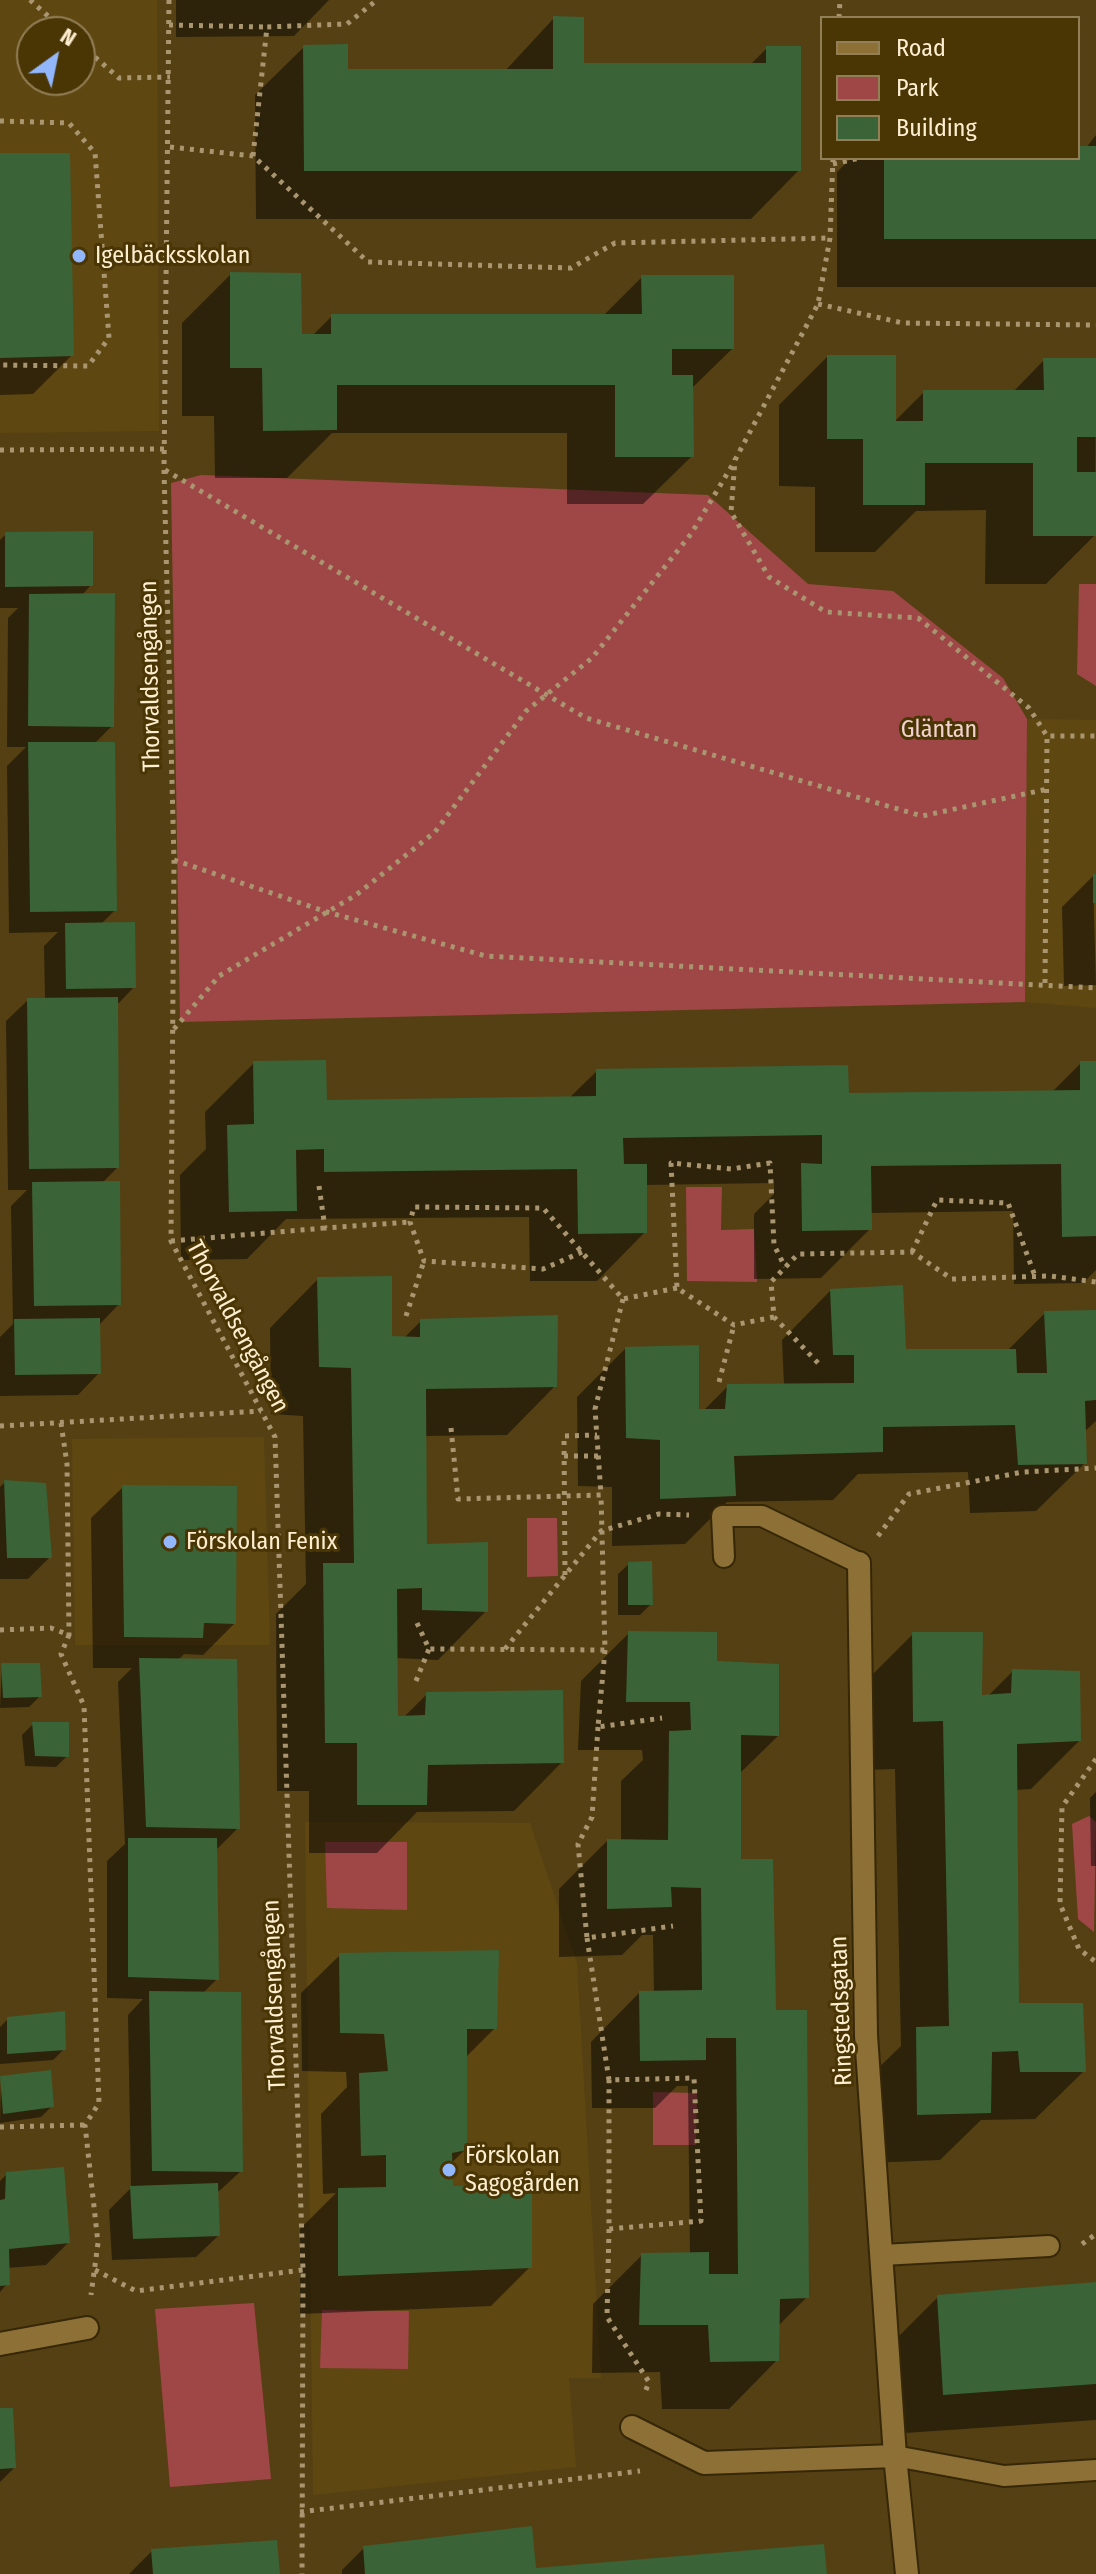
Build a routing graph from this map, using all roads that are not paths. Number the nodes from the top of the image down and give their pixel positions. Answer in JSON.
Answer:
{"nodes":[{"id":1,"x":724,"y":1557,"type":"dead end"},
{"id":2,"x":859,"y":1563,"type":"joint"},
{"id":3,"x":1049,"y":2246,"type":"dead end"},
{"id":4,"x":882,"y":2255,"type":"junction"},
{"id":5,"x":87,"y":2328,"type":"road end"},
{"id":6,"x":0,"y":2344,"type":"edge"},
{"id":7,"x":632,"y":2427,"type":"road end"},
{"id":8,"x":895,"y":2456,"type":"junction"},
{"id":9,"x":1096,"y":2470,"type":"edge"},
{"id":10,"x":907,"y":2574,"type":"edge"}],
"edges":[{"from":1,"to":2,"type":"lane"},
{"from":2,"to":4,"type":"street","name":"Ringstedsgatan"},
{"from":3,"to":4,"type":"lane"},
{"from":4,"to":8,"type":"street","name":"Ringstedsgatan"},
{"from":5,"to":6,"type":"street"},
{"from":7,"to":8,"type":"street"},
{"from":8,"to":9,"type":"lane"},
{"from":8,"to":10,"type":"street","name":"Ringstedsgatan"}]}
